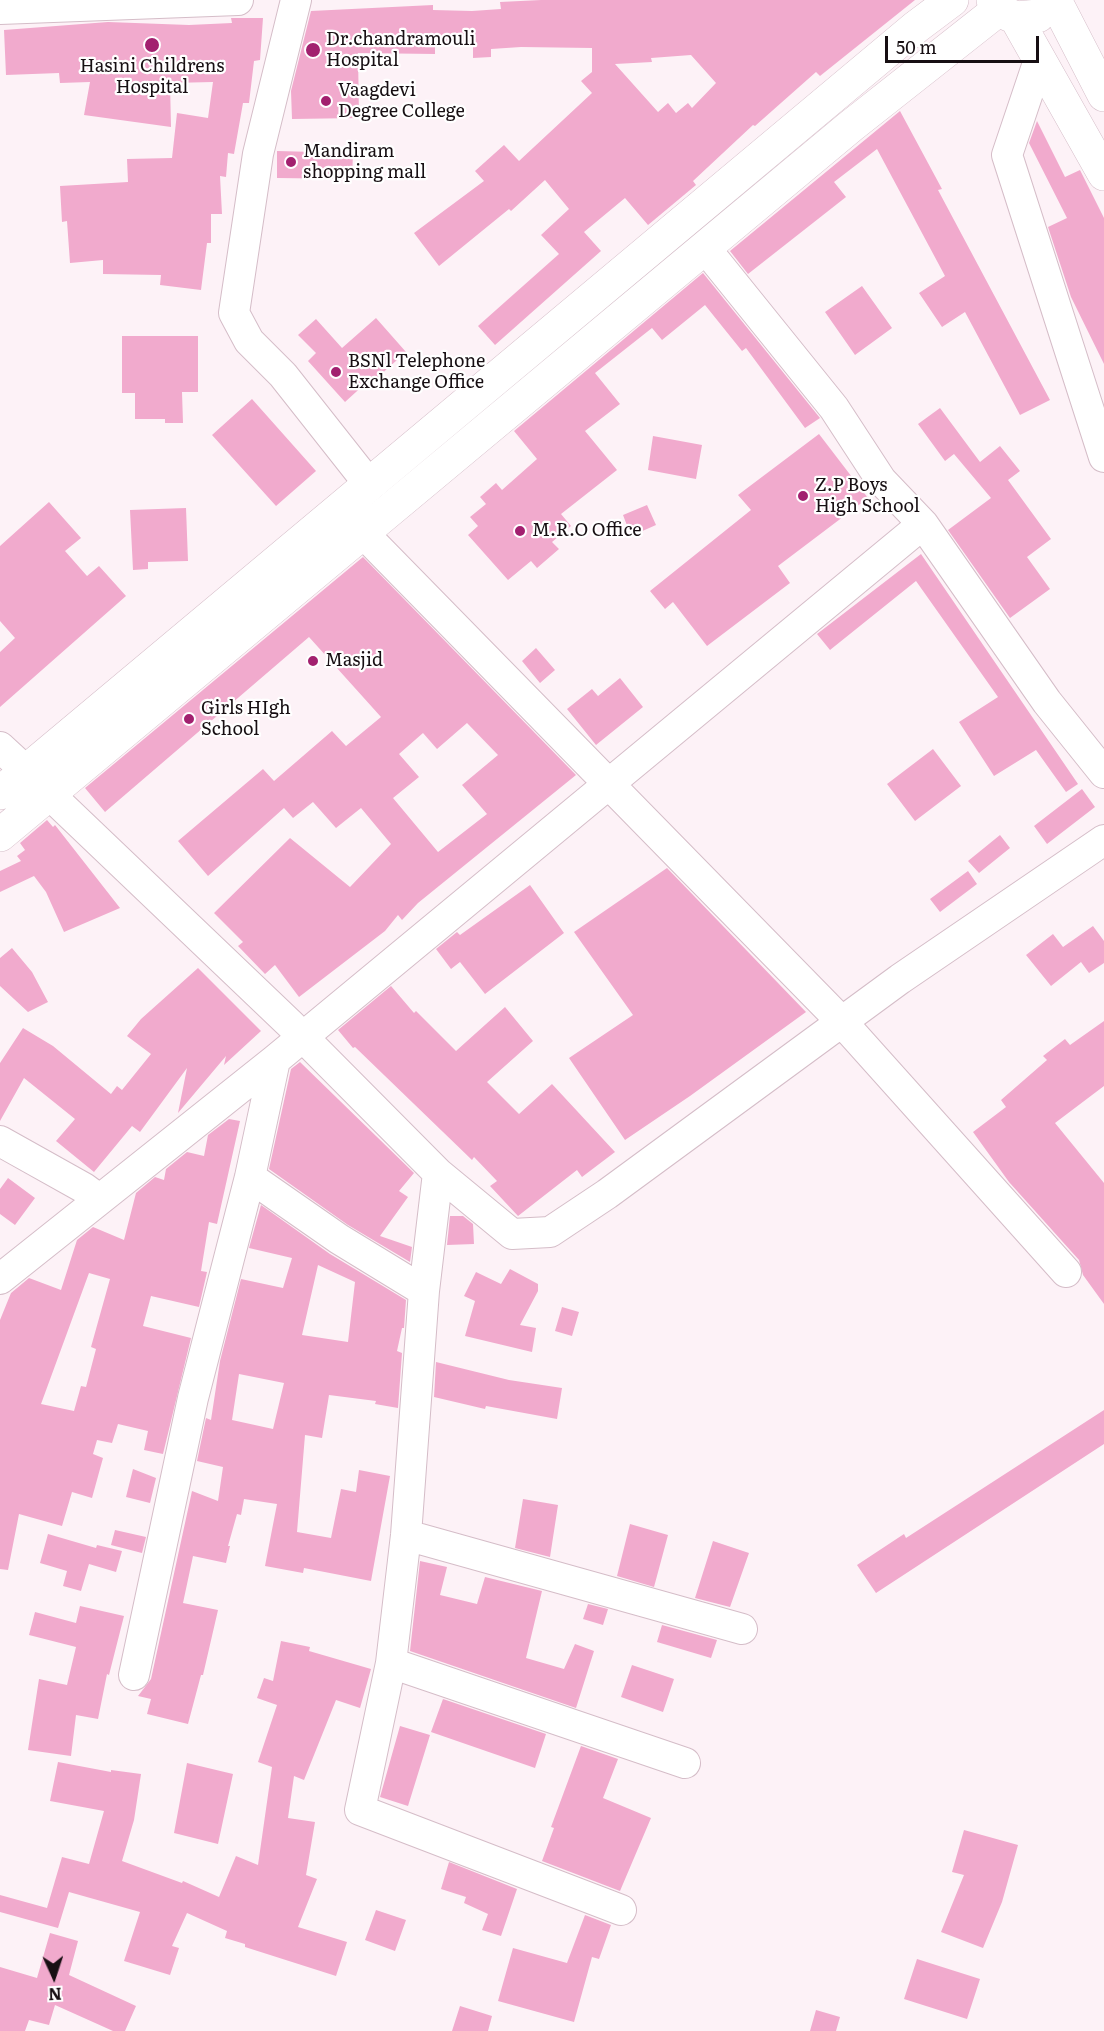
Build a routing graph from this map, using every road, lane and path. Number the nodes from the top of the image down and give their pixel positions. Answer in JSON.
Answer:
{"nodes":[{"id":1,"x":238,"y":0,"type":"edge"},
{"id":2,"x":296,"y":0,"type":"edge"},
{"id":3,"x":952,"y":0,"type":"edge"},
{"id":4,"x":1054,"y":0,"type":"edge"},
{"id":5,"x":0,"y":9,"type":"edge"},
{"id":6,"x":1002,"y":9,"type":"edge"},
{"id":7,"x":1039,"y":60,"type":"junction"},
{"id":8,"x":1104,"y":95,"type":"edge"},
{"id":9,"x":1104,"y":174,"type":"edge"},
{"id":10,"x":705,"y":248,"type":"junction"},
{"id":11,"x":465,"y":404,"type":"junction"},
{"id":12,"x":487,"y":429,"type":"junction"},
{"id":13,"x":1104,"y":458,"type":"edge"},
{"id":14,"x":369,"y":484,"type":"junction"},
{"id":15,"x":923,"y":524,"type":"junction"},
{"id":16,"x":363,"y":532,"type":"junction"},
{"id":17,"x":98,"y":711,"type":"junction"},
{"id":18,"x":118,"y":736,"type":"junction"},
{"id":19,"x":0,"y":747,"type":"edge"},
{"id":20,"x":26,"y":771,"type":"junction"},
{"id":21,"x":1104,"y":773,"type":"edge"},
{"id":22,"x":609,"y":784,"type":"junction"},
{"id":23,"x":0,"y":793,"type":"edge"},
{"id":24,"x":49,"y":794,"type":"junction"},
{"id":25,"x":0,"y":835,"type":"edge"},
{"id":26,"x":1104,"y":840,"type":"edge"},
{"id":27,"x":842,"y":1022,"type":"junction"},
{"id":28,"x":301,"y":1037,"type":"junction"},
{"id":29,"x":275,"y":1060,"type":"junction"},
{"id":30,"x":0,"y":1141,"type":"edge"},
{"id":31,"x":438,"y":1173,"type":"junction"},
{"id":32,"x":250,"y":1177,"type":"junction"},
{"id":33,"x":99,"y":1199,"type":"junction"},
{"id":34,"x":1066,"y":1272,"type":"dead end"},
{"id":35,"x":0,"y":1279,"type":"edge"},
{"id":36,"x":424,"y":1292,"type":"junction"},
{"id":37,"x":406,"y":1534,"type":"junction"},
{"id":38,"x":742,"y":1629,"type":"dead end"},
{"id":39,"x":392,"y":1663,"type":"junction"},
{"id":40,"x":134,"y":1675,"type":"dead end"},
{"id":41,"x":685,"y":1763,"type":"dead end"},
{"id":42,"x":621,"y":1910,"type":"dead end"}],
"edges":[{"from":1,"to":5,"type":"street"},
{"from":2,"to":14,"type":"street"},
{"from":3,"to":11,"type":"main road"},
{"from":4,"to":6,"type":"main road"},
{"from":4,"to":8,"type":"main road"},
{"from":6,"to":7,"type":"main road"},
{"from":6,"to":10,"type":"main road"},
{"from":7,"to":9,"type":"main road"},
{"from":7,"to":13,"type":"street"},
{"from":10,"to":12,"type":"main road"},
{"from":10,"to":15,"type":"street"},
{"from":11,"to":12,"type":"main road"},
{"from":11,"to":14,"type":"main road"},
{"from":12,"to":16,"type":"main road"},
{"from":14,"to":17,"type":"main road"},
{"from":15,"to":21,"type":"street"},
{"from":15,"to":22,"type":"street"},
{"from":16,"to":18,"type":"main road"},
{"from":16,"to":22,"type":"street"},
{"from":17,"to":18,"type":"main road"},
{"from":17,"to":20,"type":"main road"},
{"from":18,"to":24,"type":"main road"},
{"from":19,"to":20,"type":"street"},
{"from":20,"to":23,"type":"main road"},
{"from":22,"to":27,"type":"street"},
{"from":22,"to":28,"type":"street"},
{"from":24,"to":25,"type":"main road"},
{"from":24,"to":28,"type":"street"},
{"from":26,"to":27,"type":"street"},
{"from":27,"to":31,"type":"street"},
{"from":27,"to":34,"type":"street"},
{"from":28,"to":29,"type":"street"},
{"from":28,"to":31,"type":"street"},
{"from":29,"to":32,"type":"street"},
{"from":29,"to":33,"type":"street"},
{"from":30,"to":33,"type":"street"},
{"from":31,"to":36,"type":"street"},
{"from":32,"to":36,"type":"street"},
{"from":32,"to":40,"type":"street"},
{"from":33,"to":35,"type":"street"},
{"from":36,"to":37,"type":"street"},
{"from":37,"to":38,"type":"street"},
{"from":37,"to":39,"type":"street"},
{"from":39,"to":41,"type":"street"},
{"from":39,"to":42,"type":"street"}]}
